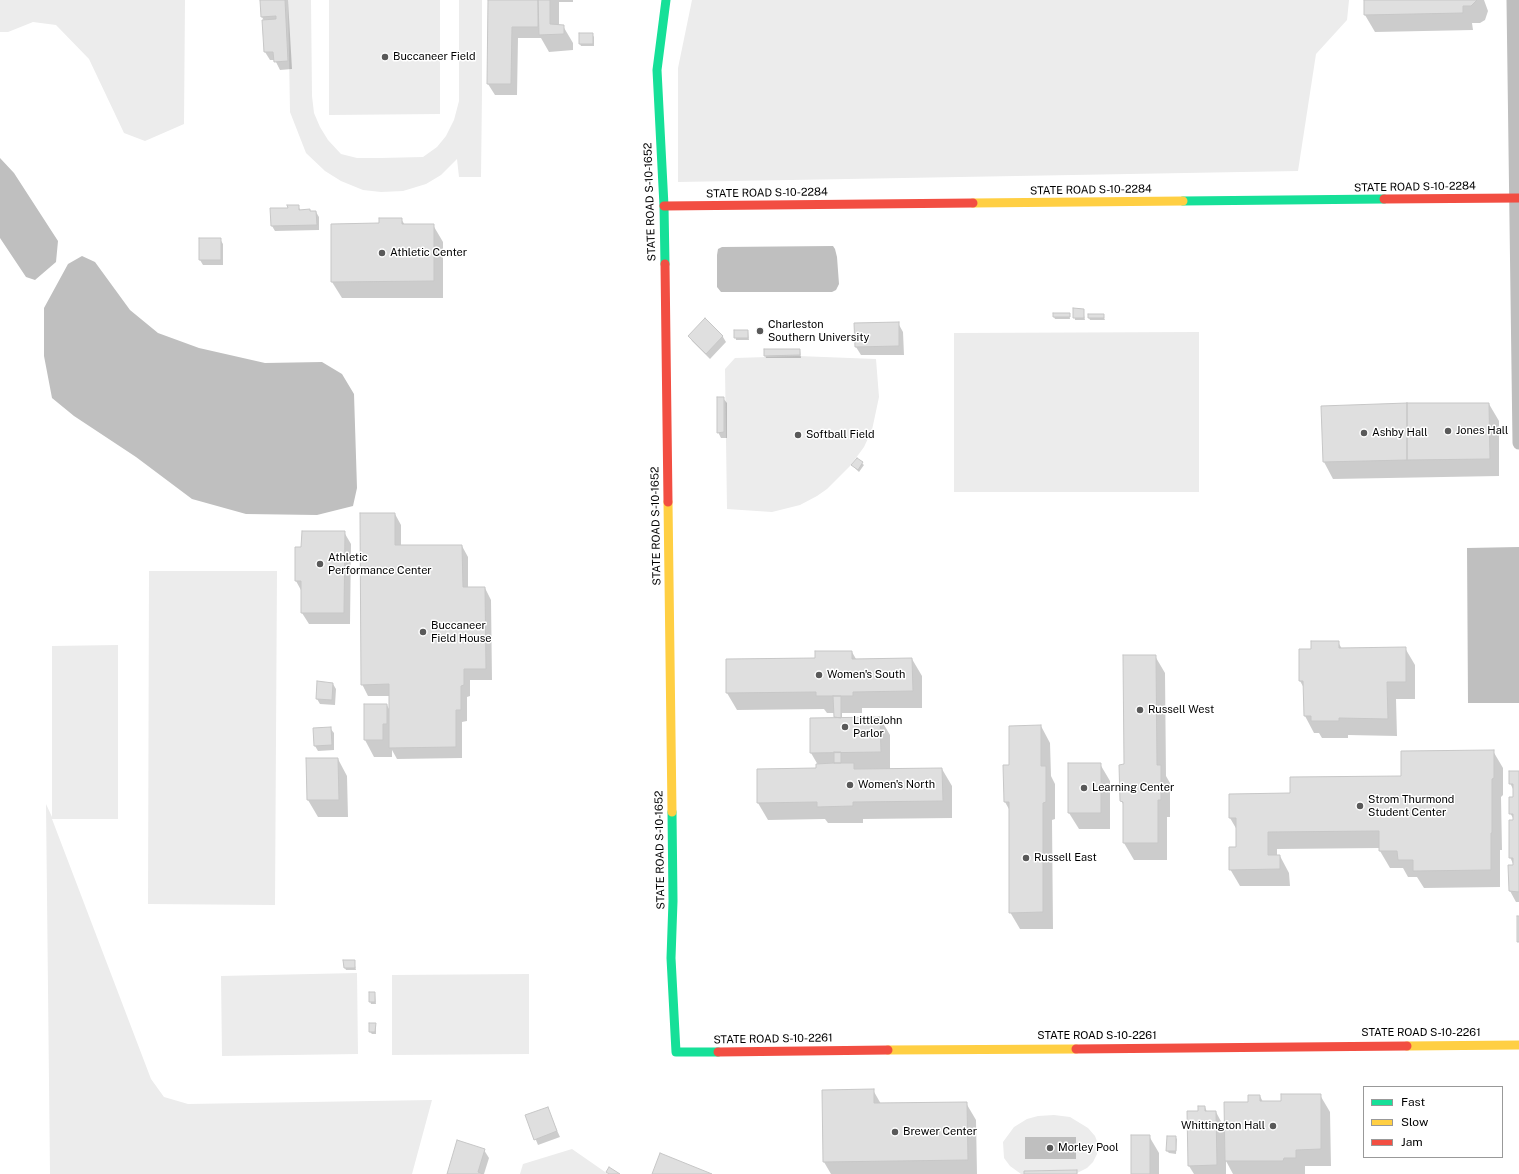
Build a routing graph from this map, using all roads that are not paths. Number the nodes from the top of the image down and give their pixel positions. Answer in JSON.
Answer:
{"nodes":[{"id":1,"x":666,"y":0,"type":"edge"},
{"id":2,"x":1512,"y":0,"type":"edge"},
{"id":3,"x":1517,"y":198,"type":"edge"},
{"id":4,"x":664,"y":206,"type":"junction"},
{"id":5,"x":1519,"y":443,"type":"edge"},
{"id":6,"x":1519,"y":1045,"type":"edge"},
{"id":7,"x":676,"y":1052,"type":"joint"}],
"edges":[{"from":1,"to":4,"type":"street","name":"STATE ROAD S-10-1652"},
{"from":2,"to":3,"type":"street"},
{"from":3,"to":4,"type":"street","name":"STATE ROAD S-10-2284"},
{"from":3,"to":5,"type":"street"},
{"from":4,"to":7,"type":"street","name":"STATE ROAD S-10-1652"},
{"from":6,"to":7,"type":"street","name":"STATE ROAD S-10-2261"}]}
